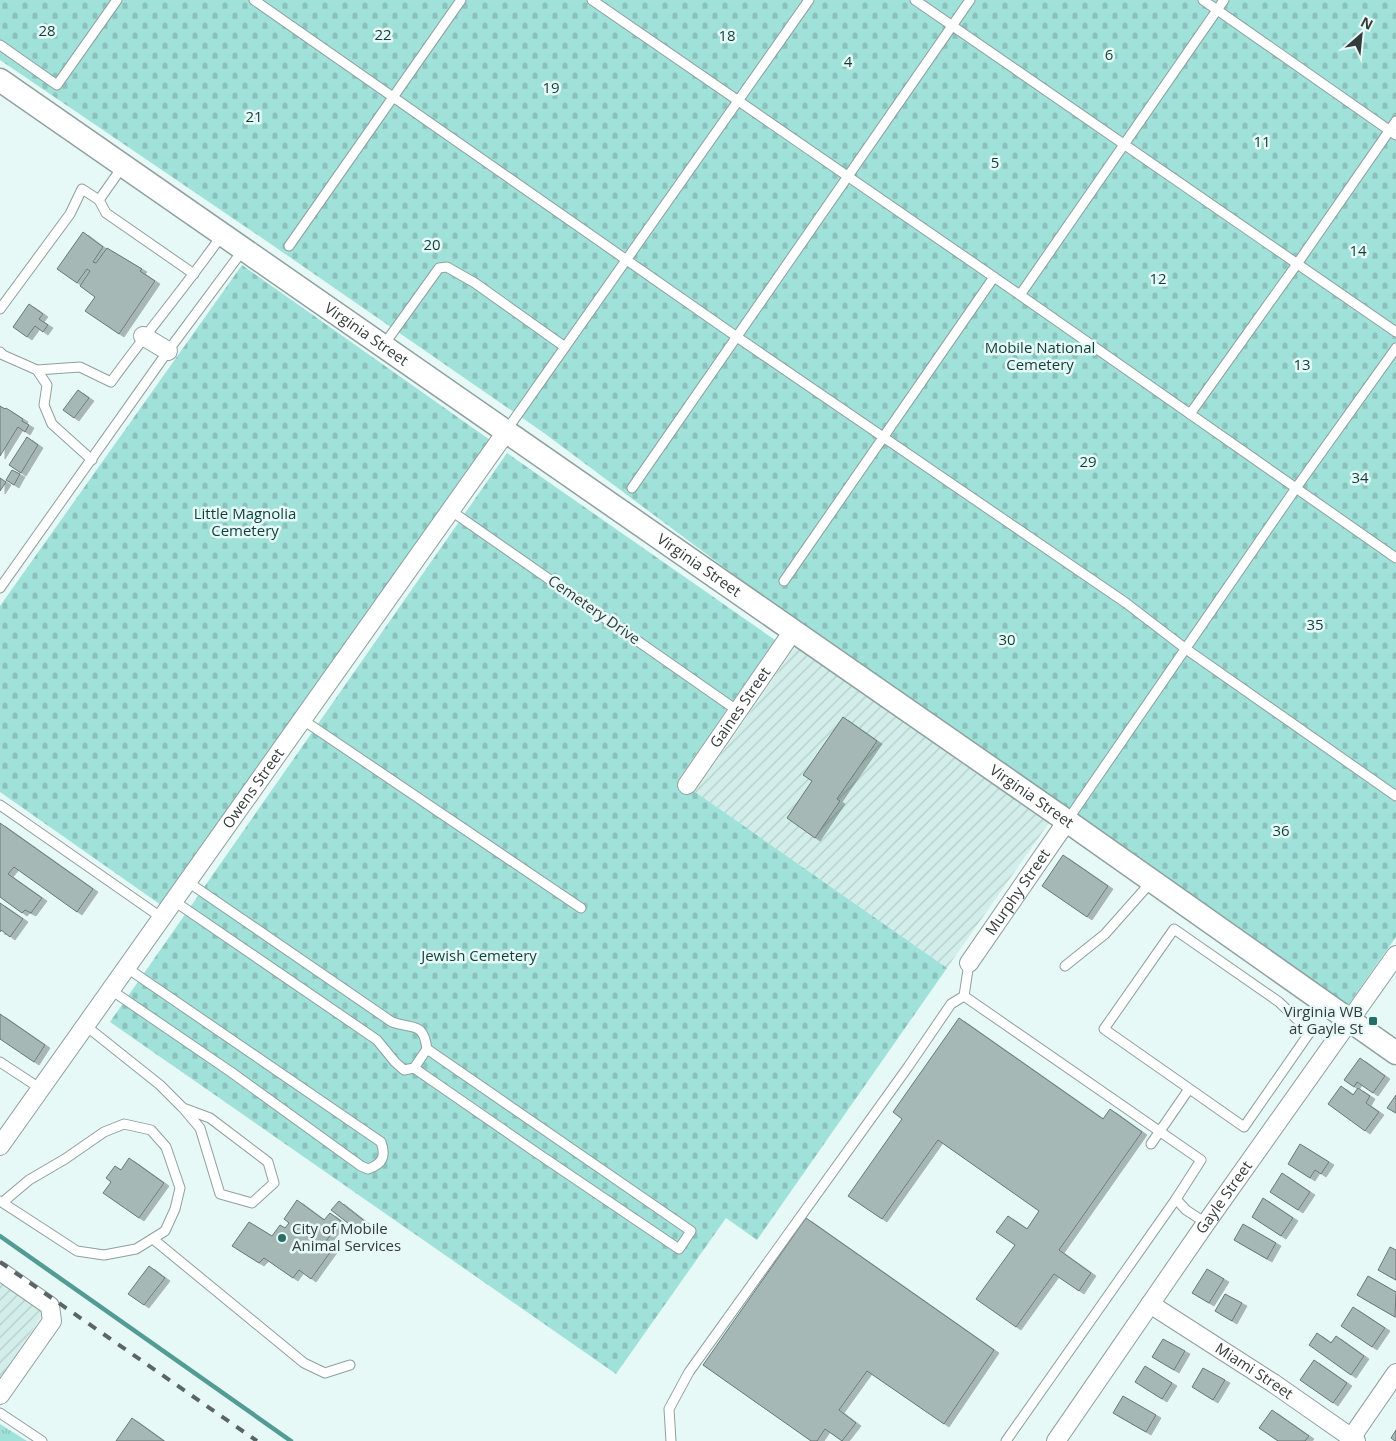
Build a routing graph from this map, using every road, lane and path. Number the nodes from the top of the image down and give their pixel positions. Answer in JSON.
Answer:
{"nodes":[{"id":1,"x":117,"y":0,"type":"edge"},
{"id":2,"x":254,"y":0,"type":"edge"},
{"id":3,"x":461,"y":0,"type":"edge"},
{"id":4,"x":592,"y":0,"type":"edge"},
{"id":5,"x":809,"y":0,"type":"edge"},
{"id":6,"x":915,"y":0,"type":"edge"},
{"id":7,"x":970,"y":0,"type":"edge"},
{"id":8,"x":1203,"y":0,"type":"edge"},
{"id":9,"x":1224,"y":0,"type":"edge"},
{"id":10,"x":1217,"y":10,"type":"junction"},
{"id":11,"x":952,"y":26,"type":"junction"},
{"id":12,"x":0,"y":45,"type":"edge"},
{"id":13,"x":0,"y":80,"type":"edge"},
{"id":14,"x":394,"y":96,"type":"junction"},
{"id":15,"x":738,"y":101,"type":"junction"},
{"id":16,"x":1396,"y":120,"type":"edge"},
{"id":17,"x":1393,"y":133,"type":"edge"},
{"id":18,"x":1124,"y":144,"type":"junction"},
{"id":19,"x":123,"y":166,"type":"junction"},
{"id":20,"x":848,"y":176,"type":"junction"},
{"id":21,"x":99,"y":200,"type":"junction"},
{"id":22,"x":222,"y":235,"type":"junction"},
{"id":23,"x":289,"y":246,"type":"dead end"},
{"id":24,"x":243,"y":250,"type":"junction"},
{"id":25,"x":626,"y":259,"type":"junction"},
{"id":26,"x":1297,"y":264,"type":"junction"},
{"id":27,"x":194,"y":274,"type":"junction"},
{"id":28,"x":994,"y":278,"type":"junction"},
{"id":29,"x":1020,"y":295,"type":"junction"},
{"id":30,"x":0,"y":308,"type":"edge"},
{"id":31,"x":1396,"y":332,"type":"edge"},
{"id":32,"x":143,"y":336,"type":"junction"},
{"id":33,"x":737,"y":337,"type":"junction"},
{"id":34,"x":383,"y":347,"type":"junction"},
{"id":35,"x":565,"y":347,"type":"junction"},
{"id":36,"x":1396,"y":348,"type":"edge"},
{"id":37,"x":0,"y":352,"type":"edge"},
{"id":38,"x":168,"y":352,"type":"junction"},
{"id":39,"x":36,"y":370,"type":"junction"},
{"id":40,"x":1190,"y":414,"type":"junction"},
{"id":41,"x":506,"y":432,"type":"junction"},
{"id":42,"x":884,"y":438,"type":"junction"},
{"id":43,"x":92,"y":460,"type":"junction"},
{"id":44,"x":632,"y":488,"type":"dead end"},
{"id":45,"x":1296,"y":488,"type":"junction"},
{"id":46,"x":450,"y":510,"type":"junction"},
{"id":47,"x":1396,"y":558,"type":"edge"},
{"id":48,"x":784,"y":581,"type":"dead end"},
{"id":49,"x":0,"y":588,"type":"edge"},
{"id":50,"x":793,"y":631,"type":"junction"},
{"id":51,"x":1186,"y":649,"type":"junction"},
{"id":52,"x":738,"y":711,"type":"junction"},
{"id":53,"x":302,"y":720,"type":"junction"},
{"id":54,"x":687,"y":785,"type":"dead end"},
{"id":55,"x":1396,"y":796,"type":"edge"},
{"id":56,"x":0,"y":805,"type":"edge"},
{"id":57,"x":1067,"y":821,"type":"junction"},
{"id":58,"x":1152,"y":881,"type":"junction"},
{"id":59,"x":188,"y":882,"type":"junction"},
{"id":60,"x":174,"y":901,"type":"junction"},
{"id":61,"x":581,"y":908,"type":"dead end"},
{"id":62,"x":162,"y":918,"type":"junction"},
{"id":63,"x":1396,"y":955,"type":"edge"},
{"id":64,"x":970,"y":963,"type":"joint"},
{"id":65,"x":1065,"y":966,"type":"dead end"},
{"id":66,"x":127,"y":968,"type":"junction"},
{"id":67,"x":111,"y":990,"type":"junction"},
{"id":68,"x":964,"y":996,"type":"junction"},
{"id":69,"x":1350,"y":1020,"type":"junction"},
{"id":70,"x":86,"y":1026,"type":"junction"},
{"id":71,"x":427,"y":1048,"type":"junction"},
{"id":72,"x":1396,"y":1053,"type":"edge"},
{"id":73,"x":0,"y":1062,"type":"edge"},
{"id":74,"x":414,"y":1068,"type":"junction"},
{"id":75,"x":41,"y":1089,"type":"junction"},
{"id":76,"x":1189,"y":1089,"type":"junction"},
{"id":77,"x":183,"y":1108,"type":"junction"},
{"id":78,"x":1160,"y":1131,"type":"junction"},
{"id":79,"x":1151,"y":1144,"type":"dead end"},
{"id":80,"x":0,"y":1146,"type":"edge"},
{"id":81,"x":1176,"y":1199,"type":"junction"},
{"id":82,"x":1,"y":1202,"type":"edge"},
{"id":83,"x":1206,"y":1223,"type":"junction"},
{"id":84,"x":153,"y":1239,"type":"junction"},
{"id":85,"x":0,"y":1271,"type":"edge"},
{"id":86,"x":1150,"y":1304,"type":"junction"},
{"id":87,"x":350,"y":1365,"type":"dead end"},
{"id":88,"x":1396,"y":1373,"type":"edge"},
{"id":89,"x":0,"y":1395,"type":"edge"},
{"id":90,"x":0,"y":1413,"type":"edge"},
{"id":91,"x":1352,"y":1440,"type":"edge"},
{"id":92,"x":42,"y":1441,"type":"edge"},
{"id":93,"x":671,"y":1441,"type":"edge"},
{"id":94,"x":1006,"y":1441,"type":"edge"},
{"id":95,"x":1056,"y":1441,"type":"edge"}],
"edges":[{"from":1,"to":12,"type":"lane"},
{"from":2,"to":14,"type":"lane"},
{"from":3,"to":14,"type":"lane"},
{"from":4,"to":15,"type":"lane"},
{"from":5,"to":15,"type":"lane"},
{"from":6,"to":11,"type":"lane"},
{"from":7,"to":11,"type":"lane"},
{"from":8,"to":10,"type":"lane"},
{"from":9,"to":10,"type":"lane"},
{"from":10,"to":17,"type":"lane"},
{"from":10,"to":18,"type":"lane"},
{"from":11,"to":18,"type":"lane"},
{"from":11,"to":20,"type":"lane"},
{"from":13,"to":19,"type":"street","name":"Virginia Street"},
{"from":14,"to":23,"type":"lane"},
{"from":14,"to":25,"type":"lane"},
{"from":15,"to":20,"type":"lane"},
{"from":15,"to":25,"type":"lane"},
{"from":16,"to":17,"type":"lane"},
{"from":17,"to":26,"type":"lane"},
{"from":18,"to":26,"type":"lane"},
{"from":18,"to":29,"type":"lane"},
{"from":19,"to":21,"type":"lane"},
{"from":19,"to":22,"type":"street","name":"Virginia Street"},
{"from":20,"to":28,"type":"lane"},
{"from":20,"to":33,"type":"lane"},
{"from":21,"to":27,"type":"lane"},
{"from":21,"to":30,"type":"lane"},
{"from":22,"to":24,"type":"street","name":"Virginia Street"},
{"from":22,"to":27,"type":"lane"},
{"from":24,"to":34,"type":"street","name":"Virginia Street"},
{"from":24,"to":38,"type":"lane"},
{"from":25,"to":33,"type":"lane"},
{"from":25,"to":35,"type":"lane"},
{"from":26,"to":31,"type":"lane"},
{"from":26,"to":40,"type":"lane"},
{"from":27,"to":32,"type":"lane"},
{"from":28,"to":29,"type":"lane"},
{"from":28,"to":42,"type":"lane"},
{"from":29,"to":40,"type":"lane"},
{"from":32,"to":38,"type":"street"},
{"from":32,"to":39,"type":"lane"},
{"from":33,"to":42,"type":"lane"},
{"from":33,"to":44,"type":"lane"},
{"from":34,"to":35,"type":"lane"},
{"from":34,"to":41,"type":"street","name":"Virginia Street"},
{"from":35,"to":41,"type":"lane"},
{"from":36,"to":45,"type":"lane"},
{"from":37,"to":39,"type":"lane"},
{"from":38,"to":43,"type":"lane"},
{"from":39,"to":43,"type":"lane"},
{"from":40,"to":45,"type":"lane"},
{"from":41,"to":46,"type":"street","name":"Owens Street"},
{"from":41,"to":50,"type":"street","name":"Virginia Street"},
{"from":42,"to":48,"type":"lane"},
{"from":42,"to":51,"type":"lane"},
{"from":43,"to":49,"type":"lane"},
{"from":45,"to":47,"type":"lane"},
{"from":45,"to":51,"type":"lane"},
{"from":46,"to":52,"type":"lane","name":"Cemetery Drive"},
{"from":46,"to":53,"type":"street","name":"Owens Street"},
{"from":50,"to":52,"type":"street","name":"Gaines Street"},
{"from":50,"to":57,"type":"street","name":"Virginia Street"},
{"from":51,"to":55,"type":"lane"},
{"from":51,"to":57,"type":"lane"},
{"from":52,"to":54,"type":"street","name":"Gaines Street"},
{"from":53,"to":59,"type":"street","name":"Owens Street"},
{"from":53,"to":61,"type":"lane"},
{"from":56,"to":62,"type":"lane"},
{"from":57,"to":58,"type":"street","name":"Virginia Street"},
{"from":57,"to":64,"type":"street","name":"Murphy Street"},
{"from":58,"to":65,"type":"lane"},
{"from":58,"to":69,"type":"street","name":"Virginia Street"},
{"from":59,"to":60,"type":"street","name":"Owens Street"},
{"from":59,"to":71,"type":"lane"},
{"from":60,"to":62,"type":"street","name":"Owens Street"},
{"from":60,"to":74,"type":"lane"},
{"from":62,"to":66,"type":"street","name":"Owens Street"},
{"from":63,"to":69,"type":"street","name":"Gayle Street"},
{"from":64,"to":68,"type":"lane"},
{"from":66,"to":67,"type":"street","name":"Owens Street"},
{"from":66,"to":67,"type":"lane"},
{"from":67,"to":70,"type":"street","name":"Owens Street"},
{"from":68,"to":78,"type":"lane"},
{"from":68,"to":93,"type":"lane"},
{"from":69,"to":72,"type":"street","name":"Virginia Street"},
{"from":69,"to":83,"type":"street","name":"Gayle Street"},
{"from":70,"to":75,"type":"street","name":"Owens Street"},
{"from":70,"to":77,"type":"lane"},
{"from":71,"to":74,"type":"lane"},
{"from":71,"to":74,"type":"lane"},
{"from":73,"to":75,"type":"lane"},
{"from":75,"to":80,"type":"street","name":"Owens Street"},
{"from":76,"to":76,"type":"lane"},
{"from":76,"to":78,"type":"lane"},
{"from":77,"to":77,"type":"lane"},
{"from":78,"to":79,"type":"lane"},
{"from":78,"to":81,"type":"lane"},
{"from":81,"to":83,"type":"lane"},
{"from":81,"to":94,"type":"lane"},
{"from":82,"to":84,"type":"lane"},
{"from":82,"to":84,"type":"lane"},
{"from":83,"to":86,"type":"street","name":"Gayle Street"},
{"from":84,"to":87,"type":"lane"},
{"from":85,"to":89,"type":"street"},
{"from":86,"to":91,"type":"street","name":"Miami Street"},
{"from":86,"to":95,"type":"street","name":"Gayle Street"},
{"from":88,"to":91,"type":"street"},
{"from":90,"to":92,"type":"lane"}]}
